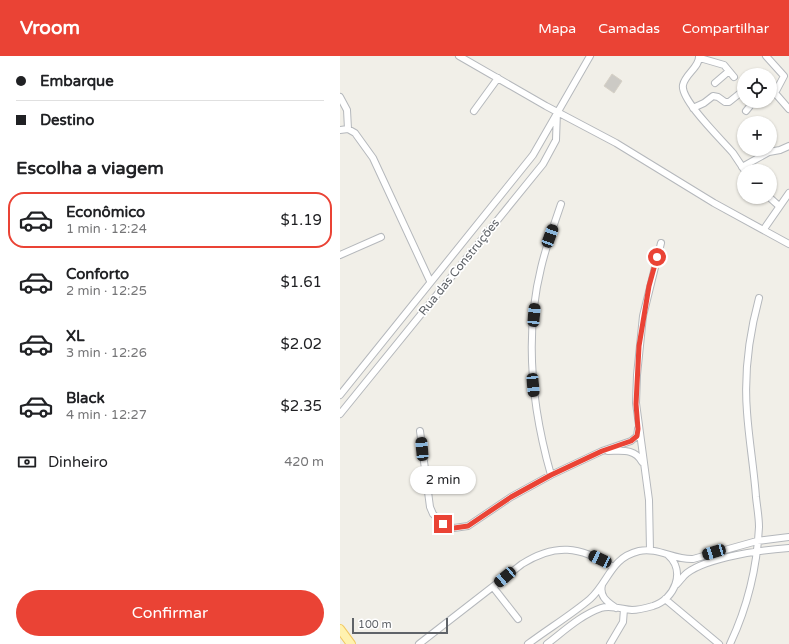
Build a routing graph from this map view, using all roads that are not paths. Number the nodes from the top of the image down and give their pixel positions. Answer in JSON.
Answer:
{"nodes":[{"id":1,"x":460,"y":56,"type":"edge"},
{"id":2,"x":590,"y":56,"type":"edge"},
{"id":3,"x":766,"y":56,"type":"edge"},
{"id":4,"x":699,"y":57,"type":"edge"},
{"id":5,"x":729,"y":71,"type":"junction"},
{"id":6,"x":734,"y":76,"type":"dead end"},
{"id":7,"x":498,"y":78,"type":"junction"},
{"id":8,"x":715,"y":83,"type":"dead end"},
{"id":9,"x":737,"y":96,"type":"edge"},
{"id":10,"x":340,"y":97,"type":"edge"},
{"id":11,"x":693,"y":108,"type":"junction"},
{"id":12,"x":748,"y":108,"type":"edge"},
{"id":13,"x":789,"y":109,"type":"edge"},
{"id":14,"x":474,"y":111,"type":"dead end"},
{"id":15,"x":746,"y":111,"type":"dead end"},
{"id":16,"x":557,"y":112,"type":"junction"},
{"id":17,"x":340,"y":130,"type":"edge"},
{"id":18,"x":348,"y":130,"type":"junction"},
{"id":19,"x":789,"y":146,"type":"edge"},
{"id":20,"x":741,"y":164,"type":"edge"},
{"id":21,"x":751,"y":164,"type":"edge"},
{"id":22,"x":789,"y":193,"type":"edge"},
{"id":23,"x":561,"y":204,"type":"dead end"},
{"id":24,"x":779,"y":206,"type":"joint"},
{"id":25,"x":764,"y":229,"type":"junction"},
{"id":26,"x":381,"y":237,"type":"dead end"},
{"id":27,"x":661,"y":242,"type":"dead end"},
{"id":28,"x":789,"y":244,"type":"edge"},
{"id":29,"x":340,"y":255,"type":"edge"},
{"id":30,"x":430,"y":281,"type":"junction"},
{"id":31,"x":759,"y":298,"type":"dead end"},
{"id":32,"x":340,"y":395,"type":"edge"},
{"id":33,"x":340,"y":414,"type":"edge"},
{"id":34,"x":638,"y":429,"type":"junction"},
{"id":35,"x":420,"y":430,"type":"dead end"},
{"id":36,"x":602,"y":451,"type":"junction"},
{"id":37,"x":645,"y":468,"type":"junction"},
{"id":38,"x":551,"y":475,"type":"junction"},
{"id":39,"x":789,"y":537,"type":"edge"},
{"id":40,"x":757,"y":541,"type":"junction"},
{"id":41,"x":789,"y":548,"type":"edge"},
{"id":42,"x":650,"y":550,"type":"junction"},
{"id":43,"x":756,"y":552,"type":"junction"},
{"id":44,"x":664,"y":553,"type":"junction"},
{"id":45,"x":613,"y":567,"type":"junction"},
{"id":46,"x":602,"y":584,"type":"junction"},
{"id":47,"x":675,"y":586,"type":"junction"},
{"id":48,"x":493,"y":587,"type":"junction"},
{"id":49,"x":665,"y":599,"type":"junction"},
{"id":50,"x":616,"y":608,"type":"junction"},
{"id":51,"x":624,"y":609,"type":"junction"},
{"id":52,"x":518,"y":619,"type":"dead end"},
{"id":53,"x":340,"y":629,"type":"edge"},
{"id":54,"x":351,"y":644,"type":"edge"},
{"id":55,"x":419,"y":644,"type":"edge"},
{"id":56,"x":528,"y":644,"type":"edge"},
{"id":57,"x":547,"y":644,"type":"edge"},
{"id":58,"x":610,"y":644,"type":"edge"},
{"id":59,"x":719,"y":644,"type":"edge"},
{"id":60,"x":730,"y":644,"type":"edge"}],
"edges":[{"from":1,"to":7,"type":"street"},
{"from":2,"to":16,"type":"street","name":"Rua das Construções"},
{"from":3,"to":13,"type":"street"},
{"from":4,"to":5,"type":"street"},
{"from":4,"to":11,"type":"street"},
{"from":5,"to":6,"type":"street"},
{"from":5,"to":8,"type":"street"},
{"from":7,"to":14,"type":"street"},
{"from":7,"to":16,"type":"street"},
{"from":9,"to":11,"type":"street"},
{"from":10,"to":18,"type":"street"},
{"from":11,"to":20,"type":"street"},
{"from":12,"to":15,"type":"street"},
{"from":16,"to":25,"type":"street"},
{"from":16,"to":30,"type":"street","name":"Rua das Construções"},
{"from":16,"to":33,"type":"street","name":"Rua das Construções"},
{"from":17,"to":18,"type":"street"},
{"from":18,"to":30,"type":"street"},
{"from":19,"to":21,"type":"street"},
{"from":22,"to":24,"type":"street"},
{"from":23,"to":38,"type":"street"},
{"from":24,"to":25,"type":"street"},
{"from":25,"to":28,"type":"street"},
{"from":26,"to":29,"type":"street"},
{"from":27,"to":34,"type":"street"},
{"from":30,"to":32,"type":"street","name":"Rua das Construções"},
{"from":31,"to":40,"type":"street"},
{"from":34,"to":36,"type":"street"},
{"from":34,"to":37,"type":"street"},
{"from":35,"to":38,"type":"street"},
{"from":36,"to":37,"type":"street"},
{"from":36,"to":38,"type":"street"},
{"from":37,"to":42,"type":"street"},
{"from":39,"to":40,"type":"street"},
{"from":40,"to":43,"type":"street"},
{"from":40,"to":44,"type":"street"},
{"from":41,"to":43,"type":"street"},
{"from":42,"to":44,"type":"street"},
{"from":42,"to":45,"type":"street"},
{"from":43,"to":47,"type":"street"},
{"from":43,"to":60,"type":"street"},
{"from":44,"to":47,"type":"street"},
{"from":45,"to":46,"type":"street"},
{"from":45,"to":48,"type":"street"},
{"from":46,"to":50,"type":"street"},
{"from":46,"to":56,"type":"street"},
{"from":47,"to":49,"type":"street"},
{"from":48,"to":52,"type":"street"},
{"from":48,"to":55,"type":"street"},
{"from":49,"to":51,"type":"street"},
{"from":49,"to":59,"type":"street"},
{"from":50,"to":51,"type":"street"},
{"from":50,"to":57,"type":"street"},
{"from":51,"to":58,"type":"street"},
{"from":53,"to":54,"type":"main road"}]}
